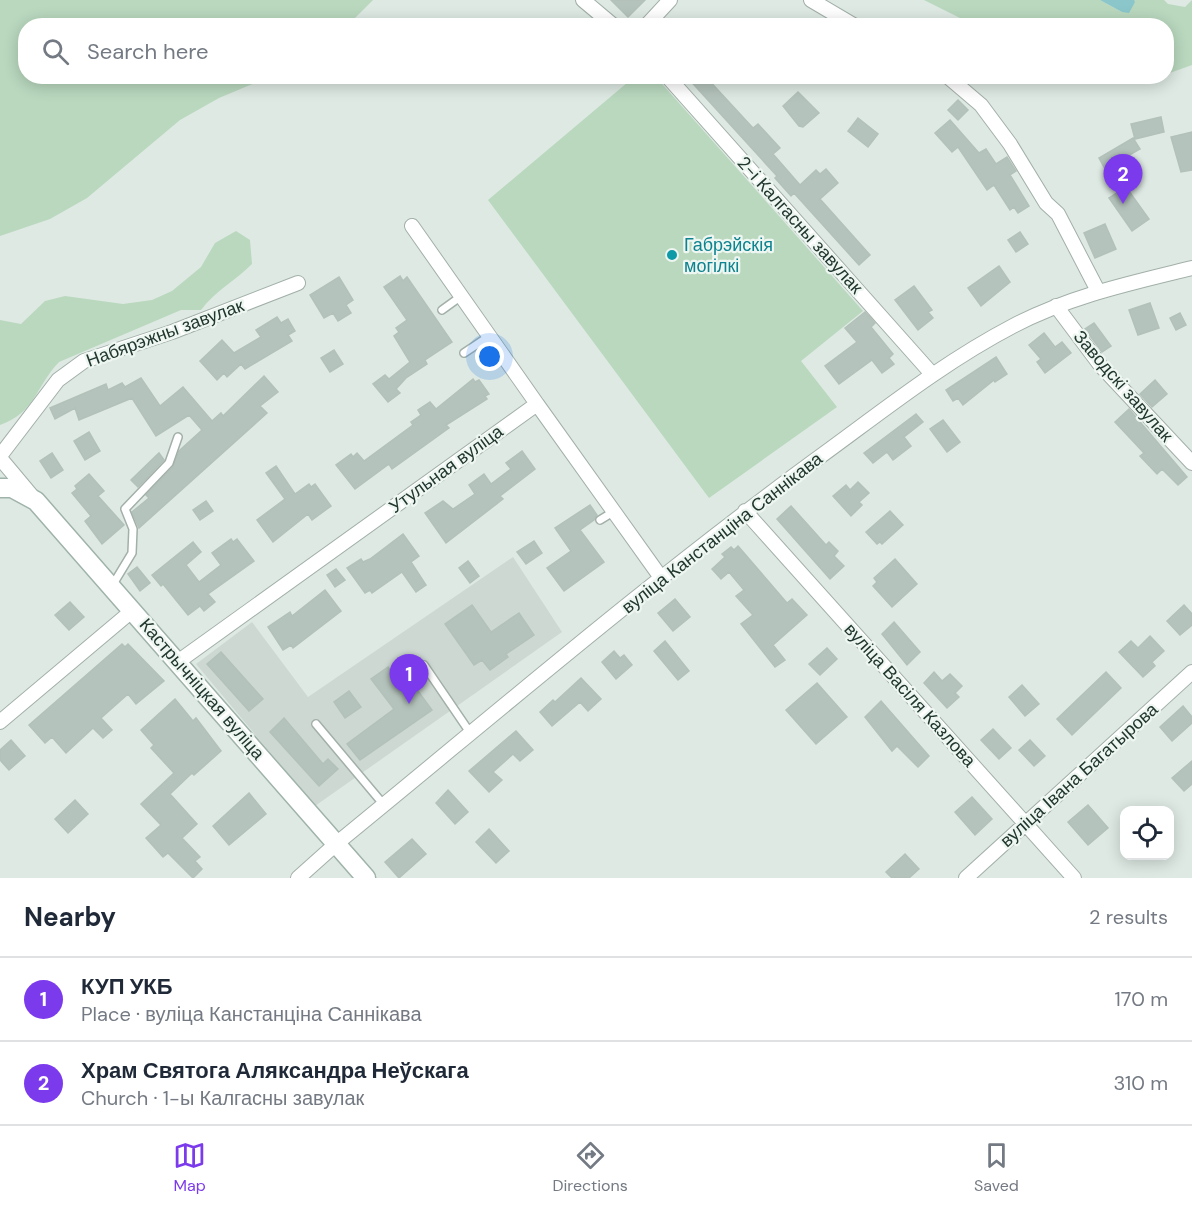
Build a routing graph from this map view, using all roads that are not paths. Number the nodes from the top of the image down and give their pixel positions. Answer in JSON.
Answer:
{"nodes":[{"id":1,"x":583,"y":0,"type":"edge"},
{"id":2,"x":670,"y":0,"type":"edge"},
{"id":3,"x":811,"y":0,"type":"edge"},
{"id":4,"x":604,"y":18,"type":"edge"},
{"id":5,"x":653,"y":18,"type":"edge"},
{"id":6,"x":841,"y":18,"type":"edge"},
{"id":7,"x":675,"y":84,"type":"edge"},
{"id":8,"x":956,"y":84,"type":"edge"},
{"id":9,"x":412,"y":226,"type":"dead end"},
{"id":10,"x":1192,"y":268,"type":"edge"},
{"id":11,"x":297,"y":283,"type":"dead end"},
{"id":12,"x":1098,"y":291,"type":"junction"},
{"id":13,"x":460,"y":297,"type":"junction"},
{"id":14,"x":1056,"y":306,"type":"junction"},
{"id":15,"x":442,"y":310,"type":"dead end"},
{"id":16,"x":488,"y":337,"type":"junction"},
{"id":17,"x":464,"y":353,"type":"dead end"},
{"id":18,"x":933,"y":374,"type":"junction"},
{"id":19,"x":537,"y":404,"type":"junction"},
{"id":20,"x":178,"y":437,"type":"dead end"},
{"id":21,"x":0,"y":457,"type":"edge"},
{"id":22,"x":1192,"y":463,"type":"edge"},
{"id":23,"x":0,"y":488,"type":"edge"},
{"id":24,"x":36,"y":501,"type":"junction"},
{"id":25,"x":613,"y":512,"type":"junction"},
{"id":26,"x":745,"y":512,"type":"junction"},
{"id":27,"x":600,"y":520,"type":"dead end"},
{"id":28,"x":662,"y":579,"type":"junction"},
{"id":29,"x":112,"y":586,"type":"junction"},
{"id":30,"x":133,"y":610,"type":"junction"},
{"id":31,"x":179,"y":661,"type":"junction"},
{"id":32,"x":424,"y":665,"type":"dead end"},
{"id":33,"x":1192,"y":672,"type":"edge"},
{"id":34,"x":0,"y":722,"type":"edge"},
{"id":35,"x":316,"y":724,"type":"dead end"},
{"id":36,"x":471,"y":734,"type":"junction"},
{"id":37,"x":384,"y":805,"type":"junction"},
{"id":38,"x":1025,"y":824,"type":"junction"},
{"id":39,"x":336,"y":844,"type":"junction"},
{"id":40,"x":298,"y":878,"type":"edge"},
{"id":41,"x":366,"y":878,"type":"edge"},
{"id":42,"x":966,"y":878,"type":"edge"},
{"id":43,"x":1074,"y":878,"type":"edge"}],
"edges":[{"from":1,"to":4,"type":"street"},
{"from":2,"to":5,"type":"street"},
{"from":3,"to":6,"type":"street"},
{"from":7,"to":18,"type":"street","name":"2-і Калгасны завулак"},
{"from":8,"to":12,"type":"street"},
{"from":9,"to":13,"type":"street"},
{"from":10,"to":12,"type":"street","name":"вуліца Канстанціна Саннікава"},
{"from":11,"to":21,"type":"street","name":"Набярэжны завулак"},
{"from":12,"to":14,"type":"street","name":"вуліца Канстанціна Саннікава"},
{"from":13,"to":15,"type":"lane"},
{"from":13,"to":16,"type":"street"},
{"from":14,"to":18,"type":"street","name":"вуліца Канстанціна Саннікава"},
{"from":14,"to":22,"type":"street","name":"Заводскі завулак"},
{"from":16,"to":17,"type":"lane"},
{"from":16,"to":19,"type":"street"},
{"from":18,"to":26,"type":"street","name":"вуліца Канстанціна Саннікава"},
{"from":19,"to":25,"type":"street"},
{"from":19,"to":31,"type":"street","name":"Утульная вуліца"},
{"from":20,"to":29,"type":"lane"},
{"from":21,"to":24,"type":"street"},
{"from":23,"to":24,"type":"main road"},
{"from":24,"to":29,"type":"main road","name":"Кастрычніцкая вуліца"},
{"from":25,"to":27,"type":"lane"},
{"from":25,"to":28,"type":"street"},
{"from":26,"to":28,"type":"street","name":"вуліца Канстанціна Саннікава"},
{"from":26,"to":38,"type":"street","name":"вуліца Васіля Казлова"},
{"from":28,"to":36,"type":"street","name":"вуліца Канстанціна Саннікава"},
{"from":29,"to":30,"type":"main road","name":"Кастрычніцкая вуліца"},
{"from":30,"to":31,"type":"main road","name":"Кастрычніцкая вуліца"},
{"from":30,"to":34,"type":"street"},
{"from":31,"to":39,"type":"main road","name":"Кастрычніцкая вуліца"},
{"from":32,"to":36,"type":"lane"},
{"from":33,"to":38,"type":"street","name":"вуліца Івана Багатырова"},
{"from":35,"to":37,"type":"lane"},
{"from":36,"to":37,"type":"street","name":"вуліца Канстанціна Саннікава"},
{"from":37,"to":39,"type":"street","name":"вуліца Канстанціна Саннікава"},
{"from":38,"to":42,"type":"street","name":"вуліца Івана Багатырова"},
{"from":38,"to":43,"type":"street","name":"вуліца Васіля Казлова"},
{"from":39,"to":40,"type":"street","name":"вуліца Канстанціна Саннікава"},
{"from":39,"to":41,"type":"main road","name":"Кастрычніцкая вуліца"}]}
